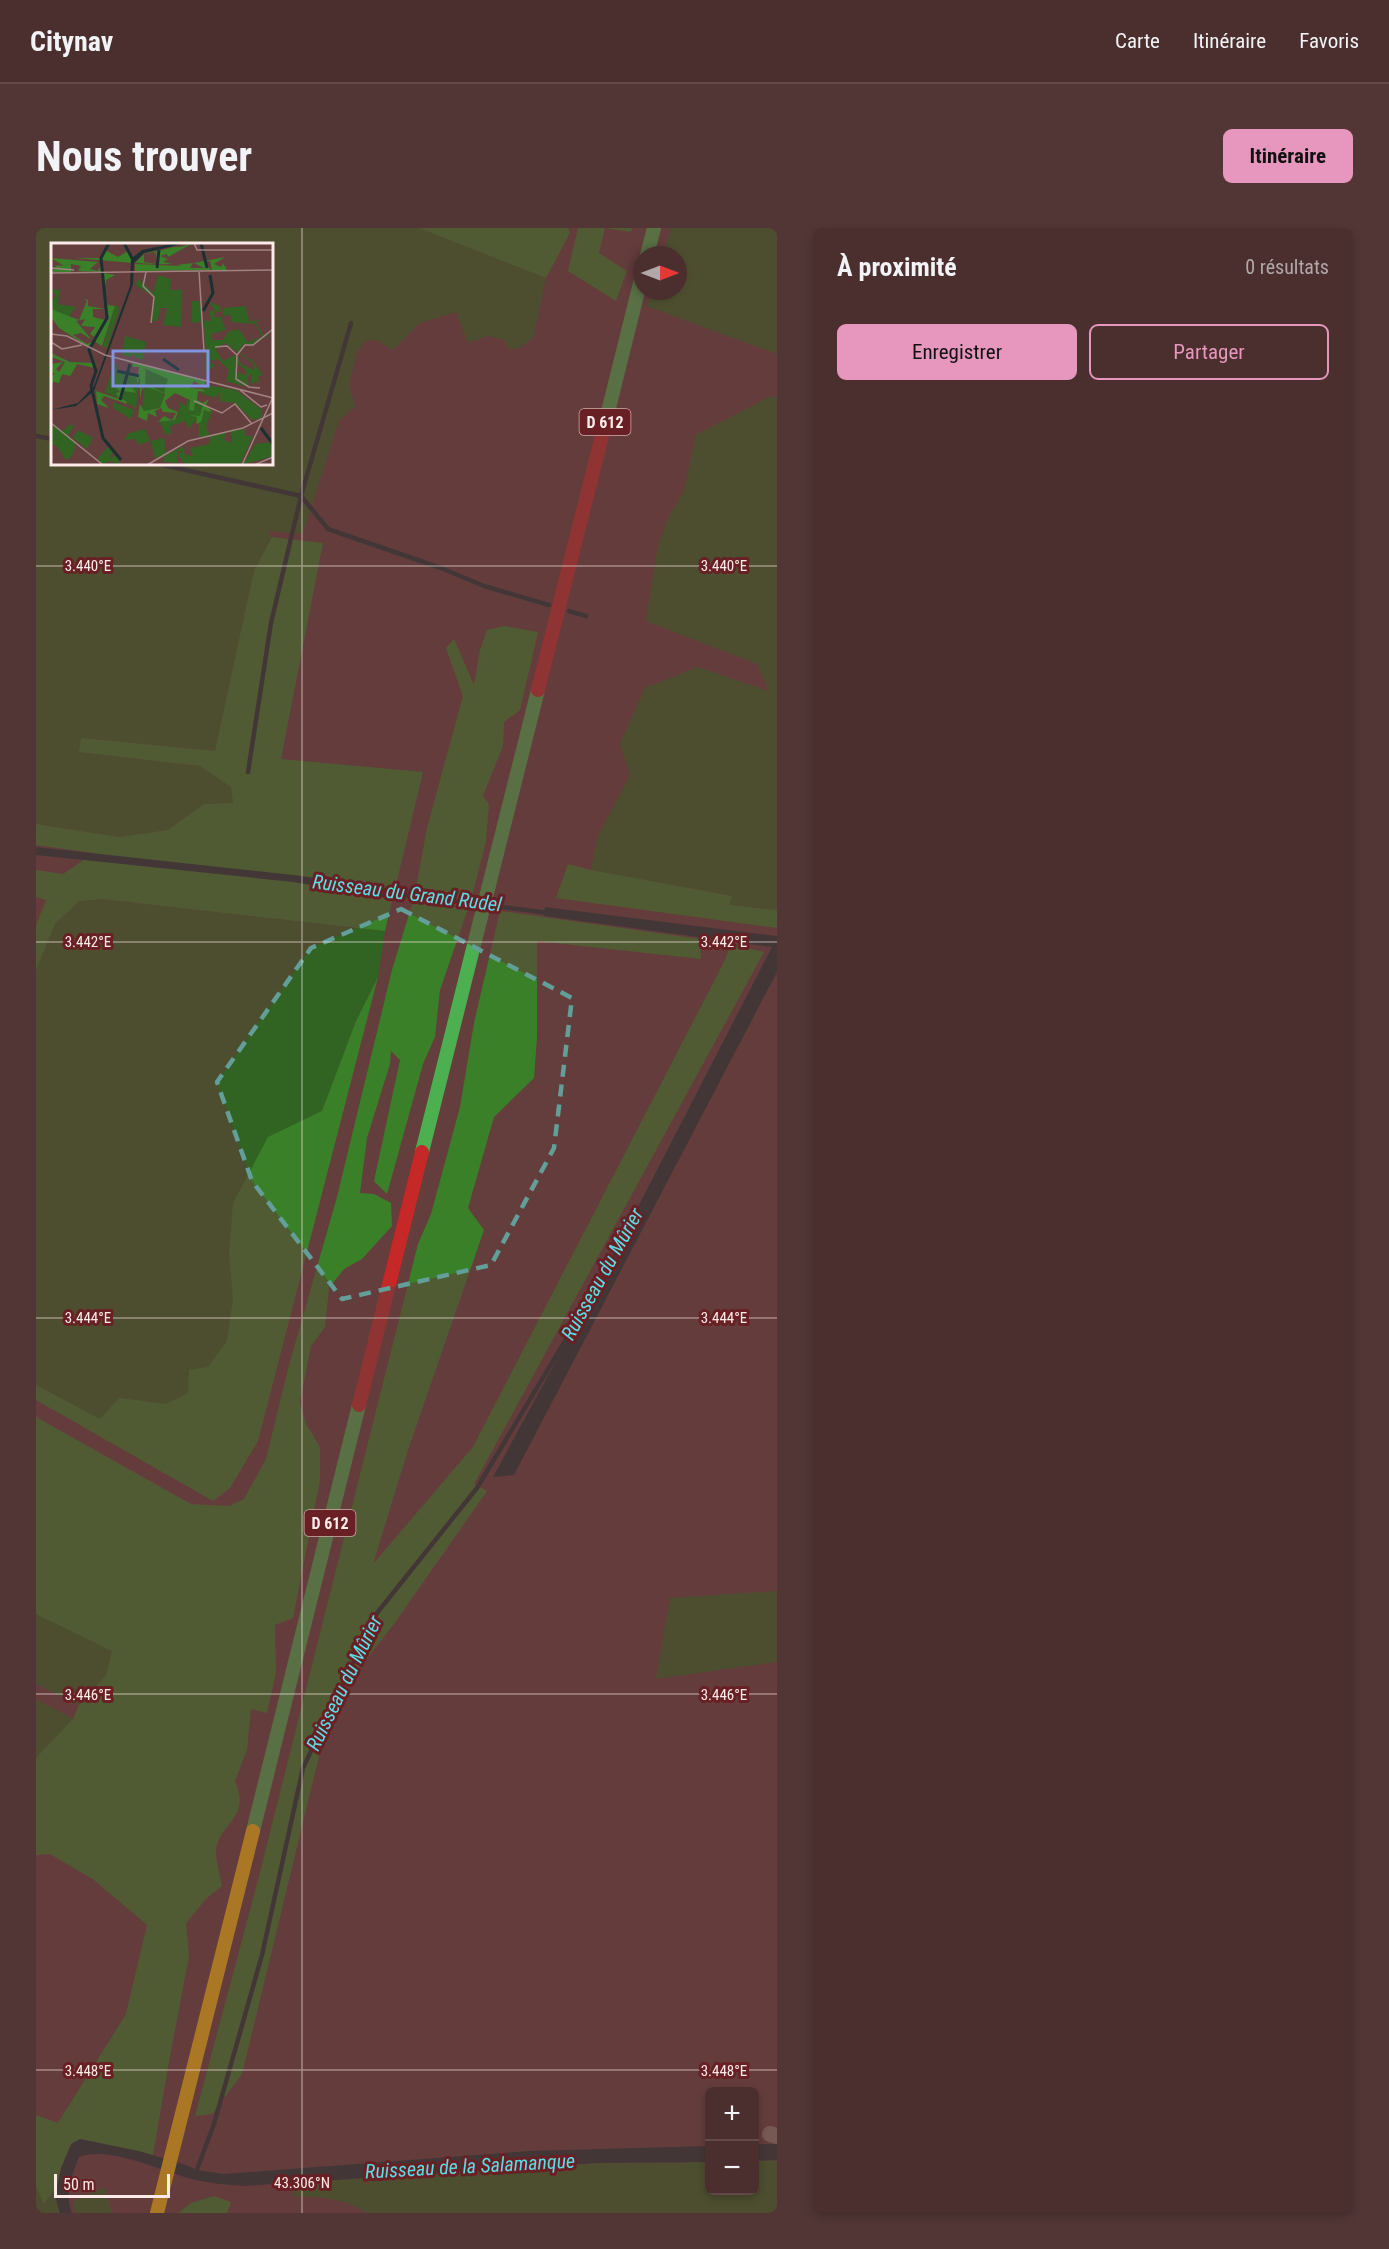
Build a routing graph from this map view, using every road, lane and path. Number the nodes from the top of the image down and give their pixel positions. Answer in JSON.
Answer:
{"nodes":[{"id":1,"x":654,"y":228,"type":"edge"},
{"id":2,"x":649,"y":246,"type":"edge"},
{"id":3,"x":636,"y":300,"type":"edge"},
{"id":4,"x":157,"y":2213,"type":"edge"}],
"edges":[{"from":1,"to":2,"type":"highway"},
{"from":3,"to":4,"type":"highway","number":"D 612"}]}
